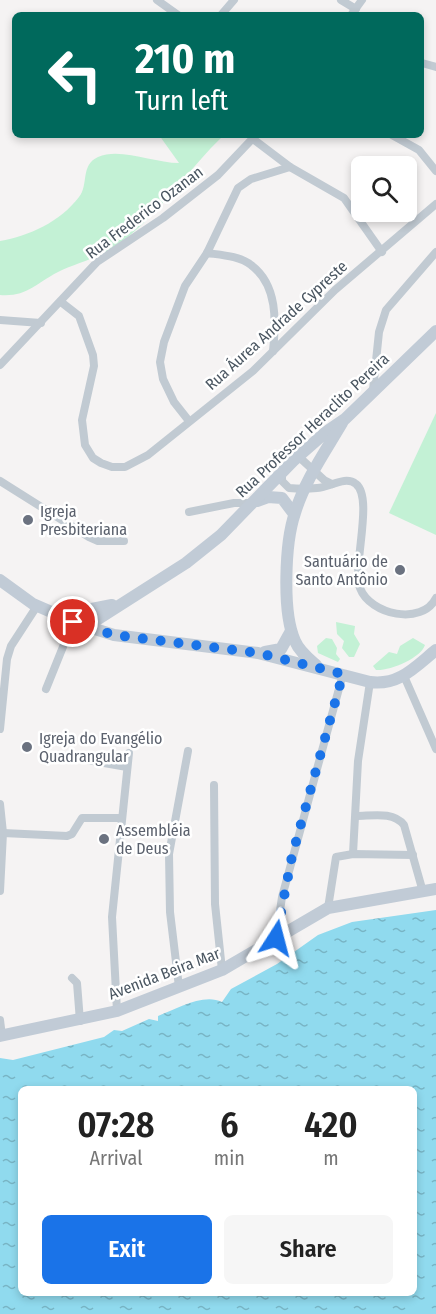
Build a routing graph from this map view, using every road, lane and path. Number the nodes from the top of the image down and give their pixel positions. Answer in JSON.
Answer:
{"nodes":[{"id":1,"x":157,"y":0,"type":"edge"},
{"id":2,"x":234,"y":0,"type":"edge"},
{"id":3,"x":340,"y":0,"type":"edge"},
{"id":4,"x":362,"y":0,"type":"edge"},
{"id":5,"x":174,"y":12,"type":"edge"},
{"id":6,"x":224,"y":12,"type":"edge"},
{"id":7,"x":353,"y":12,"type":"edge"},
{"id":8,"x":253,"y":138,"type":"edge"},
{"id":9,"x":255,"y":138,"type":"edge"},
{"id":10,"x":397,"y":138,"type":"edge"},
{"id":11,"x":290,"y":167,"type":"junction"},
{"id":12,"x":436,"y":171,"type":"edge"},
{"id":13,"x":436,"y":204,"type":"edge"},
{"id":14,"x":382,"y":252,"type":"junction"},
{"id":15,"x":436,"y":252,"type":"edge"},
{"id":16,"x":207,"y":253,"type":"junction"},
{"id":17,"x":61,"y":302,"type":"junction"},
{"id":18,"x":0,"y":320,"type":"edge"},
{"id":19,"x":41,"y":323,"type":"junction"},
{"id":20,"x":436,"y":331,"type":"edge"},
{"id":21,"x":273,"y":351,"type":"junction"},
{"id":22,"x":0,"y":366,"type":"edge"},
{"id":23,"x":373,"y":390,"type":"junction"},
{"id":24,"x":345,"y":419,"type":"junction"},
{"id":25,"x":189,"y":421,"type":"junction"},
{"id":26,"x":298,"y":456,"type":"junction"},
{"id":27,"x":314,"y":470,"type":"junction"},
{"id":28,"x":282,"y":473,"type":"junction"},
{"id":29,"x":0,"y":481,"type":"edge"},
{"id":30,"x":332,"y":484,"type":"junction"},
{"id":31,"x":305,"y":489,"type":"junction"},
{"id":32,"x":252,"y":503,"type":"junction"},
{"id":33,"x":189,"y":512,"type":"dead end"},
{"id":34,"x":294,"y":514,"type":"junction"},
{"id":35,"x":124,"y":541,"type":"dead end"},
{"id":36,"x":0,"y":580,"type":"edge"},
{"id":37,"x":436,"y":598,"type":"edge"},
{"id":38,"x":122,"y":602,"type":"junction"},
{"id":39,"x":37,"y":606,"type":"junction"},
{"id":40,"x":60,"y":615,"type":"junction"},
{"id":41,"x":73,"y":622,"type":"junction"},
{"id":42,"x":91,"y":628,"type":"junction"},
{"id":43,"x":291,"y":631,"type":"junction"},
{"id":44,"x":436,"y":650,"type":"edge"},
{"id":45,"x":258,"y":653,"type":"junction"},
{"id":46,"x":316,"y":666,"type":"junction"},
{"id":47,"x":343,"y":674,"type":"junction"},
{"id":48,"x":404,"y":676,"type":"junction"},
{"id":49,"x":370,"y":682,"type":"junction"},
{"id":50,"x":46,"y":689,"type":"dead end"},
{"id":51,"x":0,"y":729,"type":"edge"},
{"id":52,"x":436,"y":748,"type":"edge"},
{"id":53,"x":188,"y":751,"type":"dead end"},
{"id":54,"x":129,"y":753,"type":"dead end"},
{"id":55,"x":58,"y":755,"type":"dead end"},
{"id":56,"x":127,"y":767,"type":"junction"},
{"id":57,"x":214,"y":784,"type":"dead end"},
{"id":58,"x":0,"y":804,"type":"edge"},
{"id":59,"x":356,"y":816,"type":"junction"},
{"id":60,"x":122,"y":818,"type":"junction"},
{"id":61,"x":3,"y":833,"type":"junction"},
{"id":62,"x":353,"y":854,"type":"junction"},
{"id":63,"x":413,"y":855,"type":"junction"},
{"id":64,"x":436,"y":889,"type":"edge"},
{"id":65,"x":0,"y":891,"type":"edge"},
{"id":66,"x":423,"y":892,"type":"junction"},
{"id":67,"x":328,"y":908,"type":"junction"},
{"id":68,"x":276,"y":938,"type":"junction"},
{"id":69,"x":222,"y":970,"type":"junction"},
{"id":70,"x":72,"y":978,"type":"dead end"},
{"id":71,"x":179,"y":987,"type":"junction"},
{"id":72,"x":117,"y":1011,"type":"junction"},
{"id":73,"x":0,"y":1020,"type":"edge"},
{"id":74,"x":80,"y":1021,"type":"junction"},
{"id":75,"x":1,"y":1036,"type":"edge"}],
"edges":[{"from":1,"to":5,"type":"street"},
{"from":2,"to":6,"type":"street"},
{"from":3,"to":7,"type":"street"},
{"from":4,"to":7,"type":"street"},
{"from":8,"to":17,"type":"street","name":"Rua Frederico Ozanan"},
{"from":9,"to":11,"type":"street"},
{"from":10,"to":12,"type":"street"},
{"from":11,"to":14,"type":"street"},
{"from":11,"to":16,"type":"street"},
{"from":13,"to":14,"type":"street","name":"Rua Áurea Andrade Cypreste"},
{"from":14,"to":21,"type":"street","name":"Rua Áurea Andrade Cypreste"},
{"from":15,"to":23,"type":"street"},
{"from":16,"to":21,"type":"street"},
{"from":16,"to":25,"type":"street"},
{"from":17,"to":19,"type":"street","name":"Rua Frederico Ozanan"},
{"from":17,"to":25,"type":"street","name":"Rua Áurea Andrade Cypreste"},
{"from":18,"to":19,"type":"street"},
{"from":19,"to":22,"type":"street","name":"Rua Frederico Ozanan"},
{"from":20,"to":23,"type":"main road","name":"Rua Professor Heraclito Pereira"},
{"from":21,"to":25,"type":"street","name":"Rua Áurea Andrade Cypreste"},
{"from":23,"to":24,"type":"main road","name":"Rua Professor Heraclito Pereira"},
{"from":24,"to":26,"type":"main road","name":"Rua Professor Heraclito Pereira"},
{"from":24,"to":27,"type":"main road"},
{"from":26,"to":27,"type":"street"},
{"from":26,"to":28,"type":"main road","name":"Rua Professor Heraclito Pereira"},
{"from":27,"to":30,"type":"street"},
{"from":27,"to":31,"type":"main road"},
{"from":28,"to":31,"type":"street"},
{"from":28,"to":32,"type":"main road","name":"Rua Professor Heraclito Pereira"},
{"from":29,"to":35,"type":"street"},
{"from":30,"to":31,"type":"street"},
{"from":30,"to":37,"type":"street"},
{"from":31,"to":34,"type":"main road"},
{"from":32,"to":33,"type":"street"},
{"from":32,"to":34,"type":"main road"},
{"from":32,"to":38,"type":"main road","name":"Rua Professor Heraclito Pereira"},
{"from":34,"to":43,"type":"main road"},
{"from":36,"to":39,"type":"main road"},
{"from":38,"to":40,"type":"main road"},
{"from":38,"to":42,"type":"main road"},
{"from":39,"to":40,"type":"main road"},
{"from":39,"to":51,"type":"street"},
{"from":40,"to":41,"type":"main road"},
{"from":41,"to":42,"type":"main road"},
{"from":41,"to":50,"type":"street"},
{"from":42,"to":45,"type":"main road"},
{"from":43,"to":45,"type":"main road"},
{"from":43,"to":46,"type":"main road"},
{"from":44,"to":48,"type":"main road"},
{"from":45,"to":46,"type":"main road"},
{"from":46,"to":47,"type":"main road"},
{"from":47,"to":49,"type":"main road"},
{"from":47,"to":68,"type":"street"},
{"from":48,"to":49,"type":"main road"},
{"from":48,"to":52,"type":"street"},
{"from":49,"to":59,"type":"street"},
{"from":53,"to":71,"type":"street"},
{"from":54,"to":56,"type":"street"},
{"from":55,"to":56,"type":"street"},
{"from":56,"to":60,"type":"street"},
{"from":57,"to":69,"type":"street"},
{"from":58,"to":61,"type":"street"},
{"from":59,"to":62,"type":"street"},
{"from":59,"to":63,"type":"street"},
{"from":60,"to":61,"type":"street"},
{"from":60,"to":72,"type":"street"},
{"from":61,"to":65,"type":"street"},
{"from":62,"to":63,"type":"street"},
{"from":62,"to":67,"type":"street"},
{"from":63,"to":66,"type":"street"},
{"from":64,"to":66,"type":"main road"},
{"from":66,"to":67,"type":"main road"},
{"from":67,"to":68,"type":"main road","name":"Avenida Beira Mar"},
{"from":68,"to":69,"type":"main road","name":"Avenida Beira Mar"},
{"from":69,"to":71,"type":"main road","name":"Avenida Beira Mar"},
{"from":70,"to":74,"type":"street"},
{"from":71,"to":72,"type":"main road","name":"Avenida Beira Mar"},
{"from":72,"to":74,"type":"main road","name":"Avenida Beira Mar"},
{"from":73,"to":75,"type":"street"},
{"from":74,"to":75,"type":"main road","name":"Avenida Beira Mar"}]}
